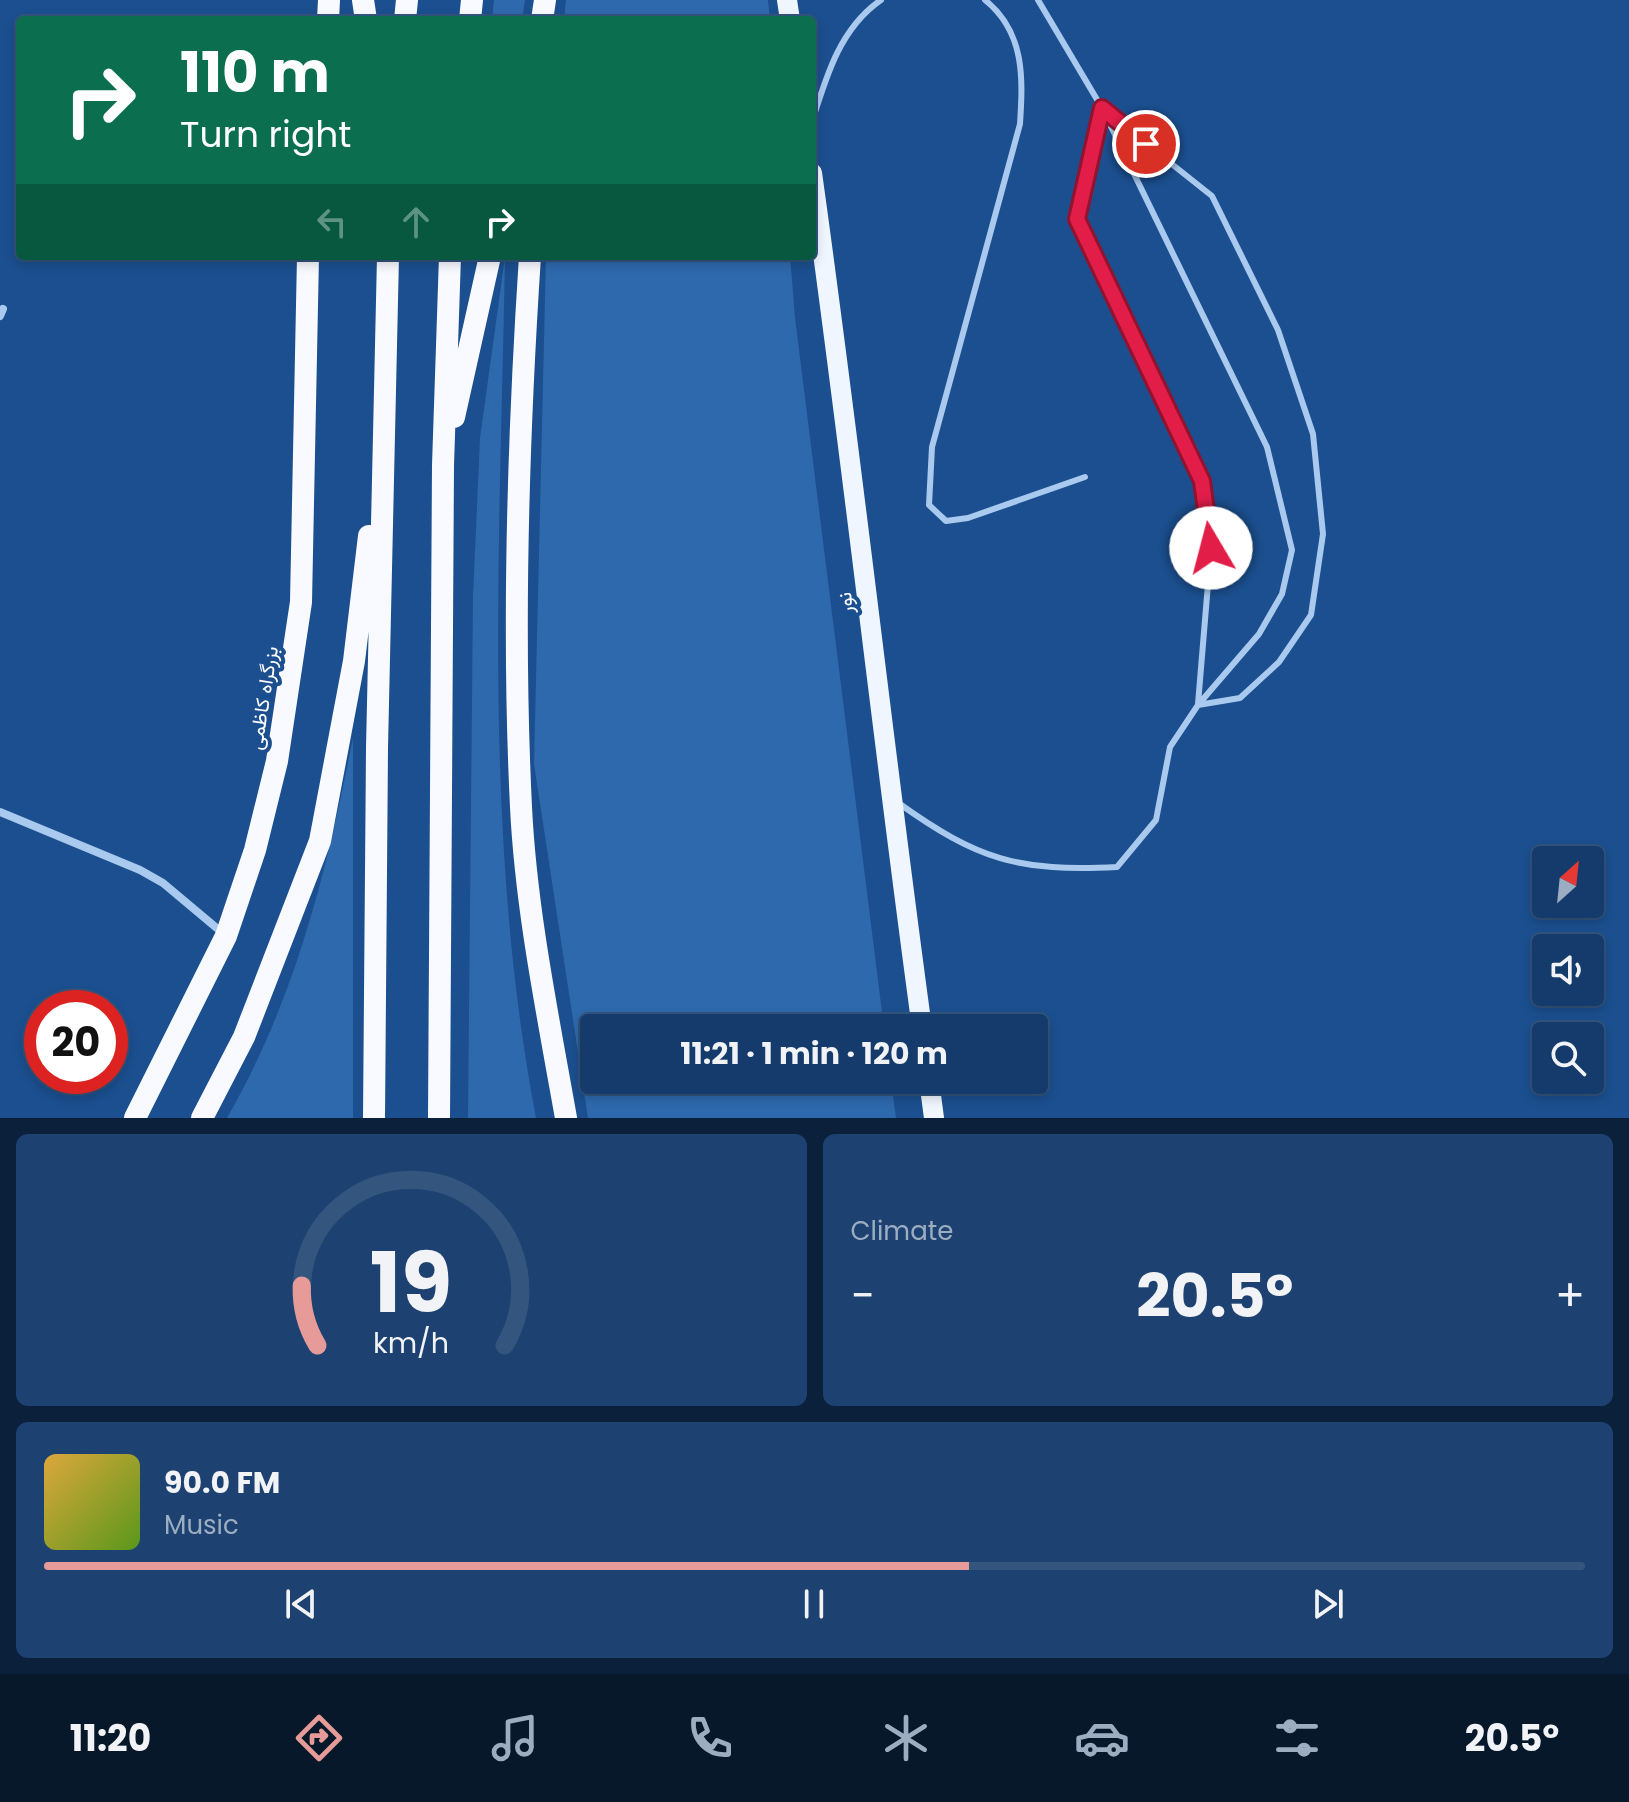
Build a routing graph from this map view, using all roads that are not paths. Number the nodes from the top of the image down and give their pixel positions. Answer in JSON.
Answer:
{"nodes":[{"id":1,"x":881,"y":0,"type":"edge"},
{"id":2,"x":985,"y":0,"type":"edge"},
{"id":3,"x":1038,"y":0,"type":"edge"},
{"id":4,"x":1102,"y":108,"type":"junction"},
{"id":5,"x":816,"y":109,"type":"edge"},
{"id":6,"x":816,"y":201,"type":"edge"},
{"id":7,"x":308,"y":260,"type":"edge"},
{"id":8,"x":388,"y":260,"type":"edge"},
{"id":9,"x":450,"y":260,"type":"edge"},
{"id":10,"x":489,"y":260,"type":"edge"},
{"id":11,"x":530,"y":260,"type":"edge"},
{"id":12,"x":382,"y":440,"type":"junction"},
{"id":13,"x":443,"y":465,"type":"junction"},
{"id":14,"x":1085,"y":477,"type":"dead end"},
{"id":15,"x":1198,"y":705,"type":"junction"},
{"id":16,"x":891,"y":798,"type":"junction"},
{"id":17,"x":0,"y":812,"type":"edge"},
{"id":18,"x":226,"y":936,"type":"junction"},
{"id":19,"x":920,"y":1014,"type":"edge"},
{"id":20,"x":931,"y":1094,"type":"edge"},
{"id":21,"x":203,"y":1114,"type":"edge"},
{"id":22,"x":135,"y":1118,"type":"edge"},
{"id":23,"x":374,"y":1118,"type":"edge"},
{"id":24,"x":439,"y":1118,"type":"edge"},
{"id":25,"x":566,"y":1118,"type":"edge"},
{"id":26,"x":934,"y":1118,"type":"edge"}],
"edges":[{"from":1,"to":5,"type":"lane"},
{"from":2,"to":14,"type":"lane"},
{"from":3,"to":4,"type":"lane"},
{"from":4,"to":15,"type":"lane"},
{"from":4,"to":15,"type":"lane"},
{"from":4,"to":15,"type":"lane"},
{"from":6,"to":16,"type":"main road","name":"نور"},
{"from":7,"to":18,"type":"highway","name":"بزرگراه کاظمی"},
{"from":8,"to":12,"type":"highway"},
{"from":9,"to":13,"type":"highway"},
{"from":10,"to":13,"type":"highway"},
{"from":11,"to":25,"type":"highway"},
{"from":12,"to":21,"type":"highway"},
{"from":12,"to":23,"type":"highway"},
{"from":13,"to":24,"type":"highway"},
{"from":15,"to":16,"type":"lane"},
{"from":16,"to":19,"type":"main road","name":"نور"},
{"from":17,"to":18,"type":"street"},
{"from":18,"to":22,"type":"highway","name":"بزرگراه کاظمی"},
{"from":20,"to":26,"type":"main road"}]}
